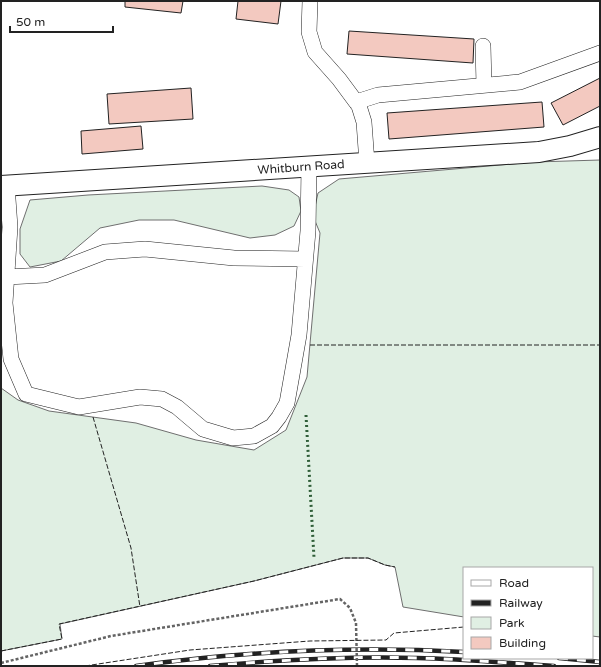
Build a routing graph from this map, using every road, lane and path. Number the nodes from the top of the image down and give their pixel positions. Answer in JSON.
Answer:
{"nodes":[{"id":1,"x":310,"y":1,"type":"edge"},
{"id":2,"x":483,"y":46,"type":"dead end"},
{"id":3,"x":600,"y":53,"type":"edge"},
{"id":4,"x":484,"y":85,"type":"junction"},
{"id":5,"x":356,"y":102,"type":"junction"},
{"id":6,"x":600,"y":137,"type":"edge"},
{"id":7,"x":367,"y":163,"type":"junction"},
{"id":8,"x":309,"y":166,"type":"junction"},
{"id":9,"x":4,"y":185,"type":"edge"},
{"id":10,"x":305,"y":259,"type":"junction"},
{"id":11,"x":7,"y":277,"type":"junction"},
{"id":12,"x":1,"y":663,"type":"edge"},
{"id":13,"x":357,"y":666,"type":"edge"}],
"edges":[{"from":1,"to":5,"type":"street"},
{"from":2,"to":4,"type":"street"},
{"from":3,"to":4,"type":"street"},
{"from":4,"to":5,"type":"street"},
{"from":5,"to":7,"type":"street"},
{"from":6,"to":7,"type":"main road","name":"Whitburn Road"},
{"from":7,"to":8,"type":"main road","name":"Whitburn Road"},
{"from":8,"to":9,"type":"main road","name":"Whitburn Road"},
{"from":8,"to":10,"type":"street"},
{"from":9,"to":11,"type":"street"},
{"from":10,"to":11,"type":"street"},
{"from":10,"to":11,"type":"street"},
{"from":12,"to":13,"type":"path","bridge":true}]}
